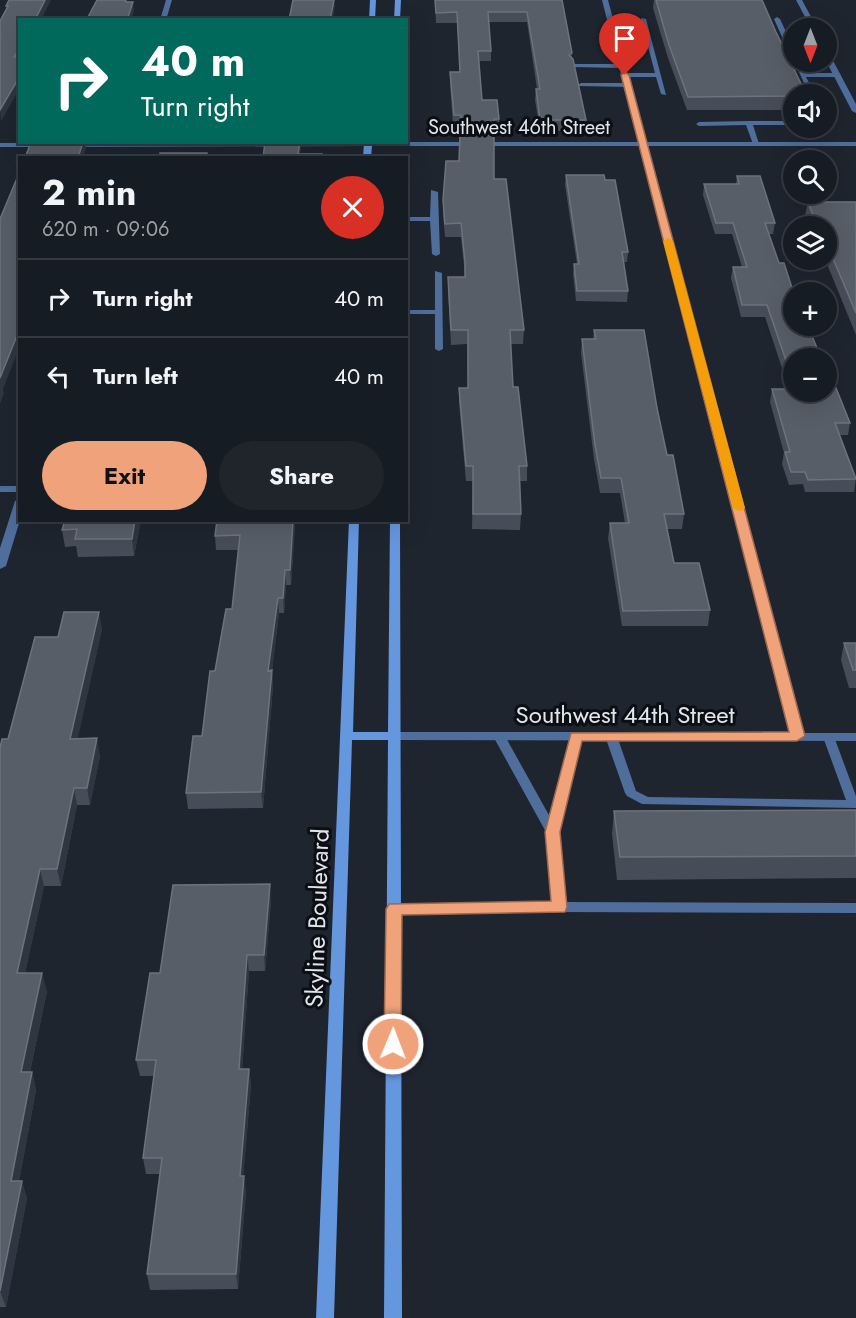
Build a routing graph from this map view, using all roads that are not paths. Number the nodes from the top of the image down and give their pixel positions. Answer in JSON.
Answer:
{"nodes":[{"id":1,"x":169,"y":0,"type":"edge"},
{"id":2,"x":373,"y":0,"type":"edge"},
{"id":3,"x":398,"y":0,"type":"edge"},
{"id":4,"x":605,"y":0,"type":"edge"},
{"id":5,"x":799,"y":0,"type":"edge"},
{"id":6,"x":164,"y":18,"type":"edge"},
{"id":7,"x":372,"y":18,"type":"edge"},
{"id":8,"x":398,"y":18,"type":"edge"},
{"id":9,"x":809,"y":18,"type":"edge"},
{"id":10,"x":643,"y":19,"type":"dead end"},
{"id":11,"x":777,"y":19,"type":"dead end"},
{"id":12,"x":783,"y":34,"type":"edge"},
{"id":13,"x":615,"y":37,"type":"junction"},
{"id":14,"x":648,"y":37,"type":"junction"},
{"id":15,"x":574,"y":66,"type":"edge"},
{"id":16,"x":801,"y":72,"type":"edge"},
{"id":17,"x":836,"y":72,"type":"edge"},
{"id":18,"x":625,"y":75,"type":"junction"},
{"id":19,"x":658,"y":75,"type":"junction"},
{"id":20,"x":802,"y":75,"type":"junction"},
{"id":21,"x":838,"y":75,"type":"junction"},
{"id":22,"x":807,"y":84,"type":"edge"},
{"id":23,"x":581,"y":86,"type":"edge"},
{"id":24,"x":664,"y":94,"type":"dead end"},
{"id":25,"x":856,"y":111,"type":"edge"},
{"id":26,"x":749,"y":123,"type":"junction"},
{"id":27,"x":783,"y":123,"type":"edge"},
{"id":28,"x":699,"y":124,"type":"dead end"},
{"id":29,"x":126,"y":144,"type":"edge"},
{"id":30,"x":378,"y":144,"type":"edge"},
{"id":31,"x":642,"y":144,"type":"junction"},
{"id":32,"x":756,"y":144,"type":"junction"},
{"id":33,"x":856,"y":144,"type":"edge"},
{"id":34,"x":0,"y":145,"type":"edge"},
{"id":35,"x":397,"y":146,"type":"edge"},
{"id":36,"x":434,"y":192,"type":"dead end"},
{"id":37,"x":408,"y":219,"type":"edge"},
{"id":38,"x":434,"y":219,"type":"junction"},
{"id":39,"x":436,"y":254,"type":"dead end"},
{"id":40,"x":438,"y":273,"type":"dead end"},
{"id":41,"x":408,"y":312,"type":"edge"},
{"id":42,"x":439,"y":312,"type":"junction"},
{"id":43,"x":439,"y":349,"type":"dead end"},
{"id":44,"x":0,"y":489,"type":"edge"},
{"id":45,"x":18,"y":489,"type":"edge"},
{"id":46,"x":18,"y":508,"type":"edge"},
{"id":47,"x":354,"y":522,"type":"edge"},
{"id":48,"x":395,"y":522,"type":"edge"},
{"id":49,"x":0,"y":566,"type":"edge"},
{"id":50,"x":346,"y":735,"type":"junction"},
{"id":51,"x":394,"y":736,"type":"junction"},
{"id":52,"x":499,"y":736,"type":"junction"},
{"id":53,"x":576,"y":736,"type":"junction"},
{"id":54,"x":611,"y":736,"type":"junction"},
{"id":55,"x":797,"y":736,"type":"junction"},
{"id":56,"x":828,"y":737,"type":"junction"},
{"id":57,"x":856,"y":737,"type":"edge"},
{"id":58,"x":854,"y":804,"type":"edge"},
{"id":59,"x":552,"y":832,"type":"junction"},
{"id":60,"x":559,"y":907,"type":"junction"},
{"id":61,"x":856,"y":908,"type":"edge"},
{"id":62,"x":394,"y":909,"type":"junction"},
{"id":63,"x":325,"y":1318,"type":"edge"},
{"id":64,"x":393,"y":1318,"type":"edge"}],
"edges":[{"from":1,"to":6,"type":"street"},
{"from":2,"to":7,"type":"street"},
{"from":3,"to":8,"type":"street"},
{"from":4,"to":13,"type":"street"},
{"from":5,"to":9,"type":"street"},
{"from":10,"to":14,"type":"lane"},
{"from":11,"to":12,"type":"lane"},
{"from":13,"to":14,"type":"lane"},
{"from":13,"to":18,"type":"street"},
{"from":14,"to":19,"type":"lane"},
{"from":15,"to":18,"type":"lane"},
{"from":16,"to":20,"type":"lane"},
{"from":17,"to":21,"type":"street"},
{"from":18,"to":19,"type":"lane"},
{"from":18,"to":23,"type":"lane"},
{"from":18,"to":31,"type":"street"},
{"from":19,"to":24,"type":"lane"},
{"from":20,"to":21,"type":"lane"},
{"from":20,"to":22,"type":"lane"},
{"from":21,"to":25,"type":"street"},
{"from":26,"to":27,"type":"lane"},
{"from":26,"to":28,"type":"lane"},
{"from":26,"to":32,"type":"lane"},
{"from":29,"to":34,"type":"street"},
{"from":30,"to":35,"type":"street"},
{"from":31,"to":32,"type":"street","name":"Southwest 46th Street"},
{"from":31,"to":35,"type":"street","name":"Southwest 46th Street"},
{"from":31,"to":55,"type":"street"},
{"from":32,"to":33,"type":"street","name":"Southwest 46th Street"},
{"from":36,"to":38,"type":"lane"},
{"from":37,"to":38,"type":"lane"},
{"from":38,"to":39,"type":"lane"},
{"from":40,"to":42,"type":"lane"},
{"from":41,"to":42,"type":"lane"},
{"from":42,"to":43,"type":"lane"},
{"from":44,"to":45,"type":"street"},
{"from":46,"to":49,"type":"street"},
{"from":47,"to":50,"type":"street","name":"Skyline Boulevard"},
{"from":48,"to":51,"type":"street"},
{"from":50,"to":51,"type":"street"},
{"from":50,"to":63,"type":"street","name":"Skyline Boulevard"},
{"from":51,"to":52,"type":"street","name":"Southwest 44th Street"},
{"from":51,"to":62,"type":"street"},
{"from":52,"to":53,"type":"street","name":"Southwest 44th Street"},
{"from":52,"to":59,"type":"lane"},
{"from":53,"to":54,"type":"street","name":"Southwest 44th Street"},
{"from":53,"to":59,"type":"lane"},
{"from":54,"to":55,"type":"street","name":"Southwest 44th Street"},
{"from":54,"to":58,"type":"lane"},
{"from":55,"to":56,"type":"street","name":"Southwest 44th Street"},
{"from":56,"to":57,"type":"street","name":"Southwest 44th Street"},
{"from":56,"to":58,"type":"lane"},
{"from":59,"to":60,"type":"lane"},
{"from":60,"to":61,"type":"lane"},
{"from":60,"to":62,"type":"lane"},
{"from":62,"to":64,"type":"street"}]}
